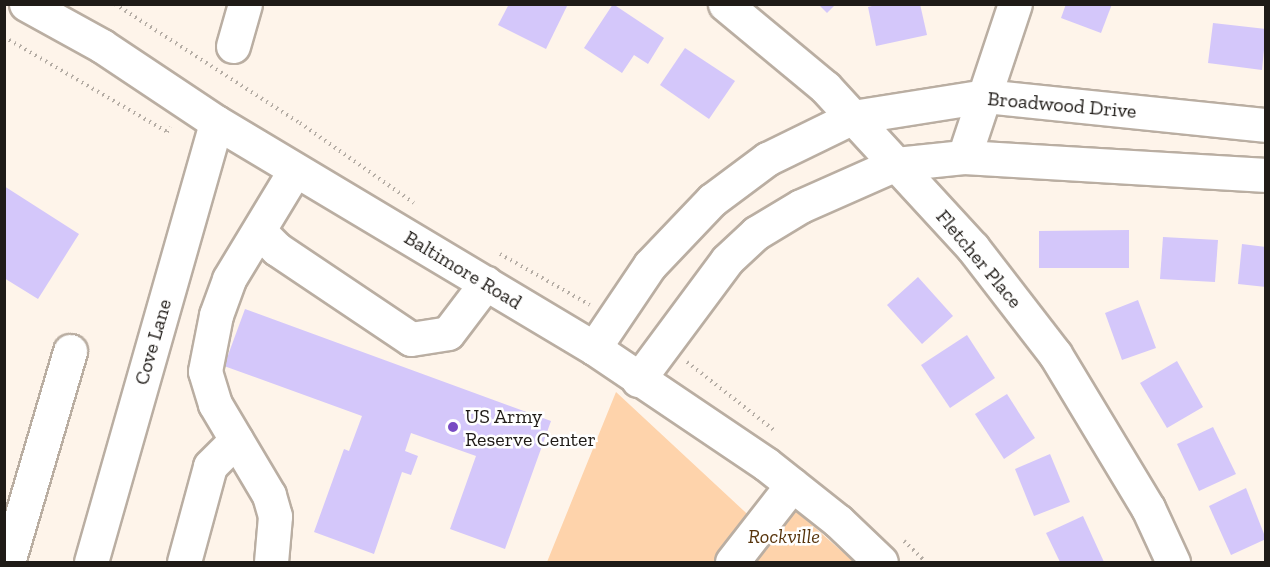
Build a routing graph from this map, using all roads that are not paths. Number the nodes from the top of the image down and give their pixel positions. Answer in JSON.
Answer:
{"nodes":[{"id":1,"x":26,"y":4,"type":"edge"},
{"id":2,"x":245,"y":4,"type":"edge"},
{"id":3,"x":724,"y":4,"type":"edge"},
{"id":4,"x":1015,"y":4,"type":"edge"},
{"id":5,"x":232,"y":46,"type":"dead end"},
{"id":6,"x":985,"y":96,"type":"junction"},
{"id":7,"x":853,"y":117,"type":"junction"},
{"id":8,"x":216,"y":122,"type":"junction"},
{"id":9,"x":1266,"y":125,"type":"edge"},
{"id":10,"x":964,"y":157,"type":"junction"},
{"id":11,"x":896,"y":164,"type":"junction"},
{"id":12,"x":296,"y":170,"type":"junction"},
{"id":13,"x":1266,"y":175,"type":"edge"},
{"id":14,"x":260,"y":232,"type":"junction"},
{"id":15,"x":486,"y":284,"type":"junction"},
{"id":16,"x":594,"y":348,"type":"junction"},
{"id":17,"x":70,"y":351,"type":"dead end"},
{"id":18,"x":638,"y":380,"type":"junction"},
{"id":19,"x":236,"y":440,"type":"junction"},
{"id":20,"x":792,"y":485,"type":"junction"},
{"id":21,"x":8,"y":562,"type":"edge"},
{"id":22,"x":91,"y":562,"type":"edge"},
{"id":23,"x":184,"y":562,"type":"edge"},
{"id":24,"x":271,"y":562,"type":"edge"},
{"id":25,"x":732,"y":562,"type":"edge"},
{"id":26,"x":881,"y":562,"type":"edge"},
{"id":27,"x":1173,"y":562,"type":"edge"}],
"edges":[{"from":1,"to":8,"type":"street","name":"Baltimore Road"},
{"from":2,"to":5,"type":"street"},
{"from":3,"to":7,"type":"street","name":"Fletcher Place"},
{"from":4,"to":6,"type":"street"},
{"from":6,"to":7,"type":"street","name":"Broadwood Drive"},
{"from":6,"to":9,"type":"street","name":"Broadwood Drive"},
{"from":6,"to":10,"type":"street"},
{"from":7,"to":11,"type":"street","name":"Fletcher Place"},
{"from":7,"to":16,"type":"street","name":"Broadwood Drive"},
{"from":8,"to":12,"type":"street","name":"Baltimore Road"},
{"from":8,"to":22,"type":"street","name":"Cove Lane"},
{"from":10,"to":11,"type":"street"},
{"from":10,"to":13,"type":"street"},
{"from":11,"to":18,"type":"street"},
{"from":11,"to":27,"type":"street","name":"Fletcher Place"},
{"from":12,"to":14,"type":"street"},
{"from":12,"to":15,"type":"street","name":"Baltimore Road"},
{"from":14,"to":15,"type":"street"},
{"from":14,"to":19,"type":"street"},
{"from":15,"to":16,"type":"street","name":"Baltimore Road"},
{"from":16,"to":18,"type":"street","name":"Baltimore Road"},
{"from":17,"to":21,"type":"street"},
{"from":18,"to":20,"type":"street","name":"Baltimore Road"},
{"from":19,"to":23,"type":"street"},
{"from":19,"to":24,"type":"street"},
{"from":20,"to":25,"type":"street"},
{"from":20,"to":26,"type":"street","name":"Baltimore Road"}]}
